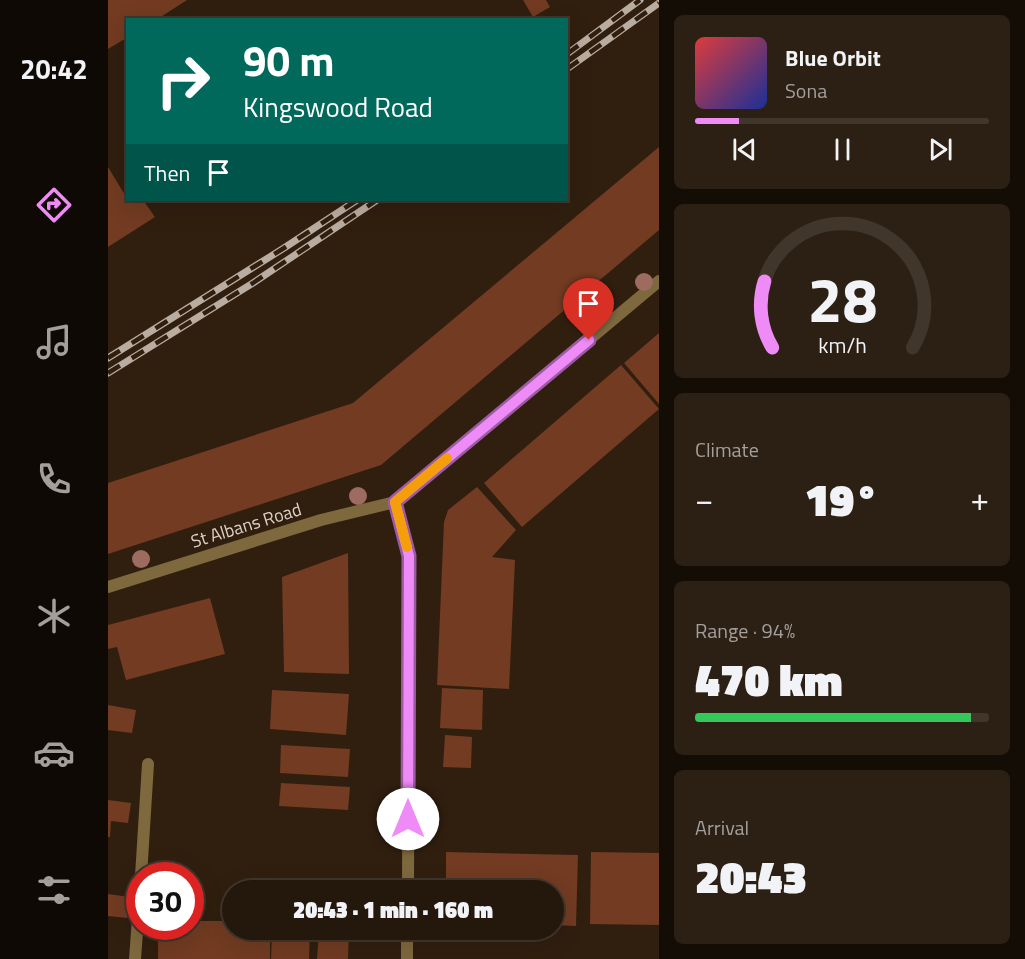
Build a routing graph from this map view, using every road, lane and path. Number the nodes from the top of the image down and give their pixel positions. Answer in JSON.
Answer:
{"nodes":[{"id":1,"x":659,"y":281,"type":"edge"},
{"id":2,"x":395,"y":502,"type":"junction"},
{"id":3,"x":108,"y":586,"type":"edge"},
{"id":4,"x":148,"y":764,"type":"dead end"},
{"id":5,"x":142,"y":862,"type":"edge"},
{"id":6,"x":408,"y":880,"type":"edge"},
{"id":7,"x":136,"y":940,"type":"edge"},
{"id":8,"x":407,"y":940,"type":"edge"},
{"id":9,"x":135,"y":959,"type":"edge"},
{"id":10,"x":407,"y":959,"type":"edge"}],
"edges":[{"from":1,"to":2,"type":"street"},
{"from":2,"to":3,"type":"street","name":"St Albans Road"},
{"from":2,"to":6,"type":"street"},
{"from":4,"to":5,"type":"street"},
{"from":7,"to":9,"type":"street"},
{"from":8,"to":10,"type":"street"}]}
